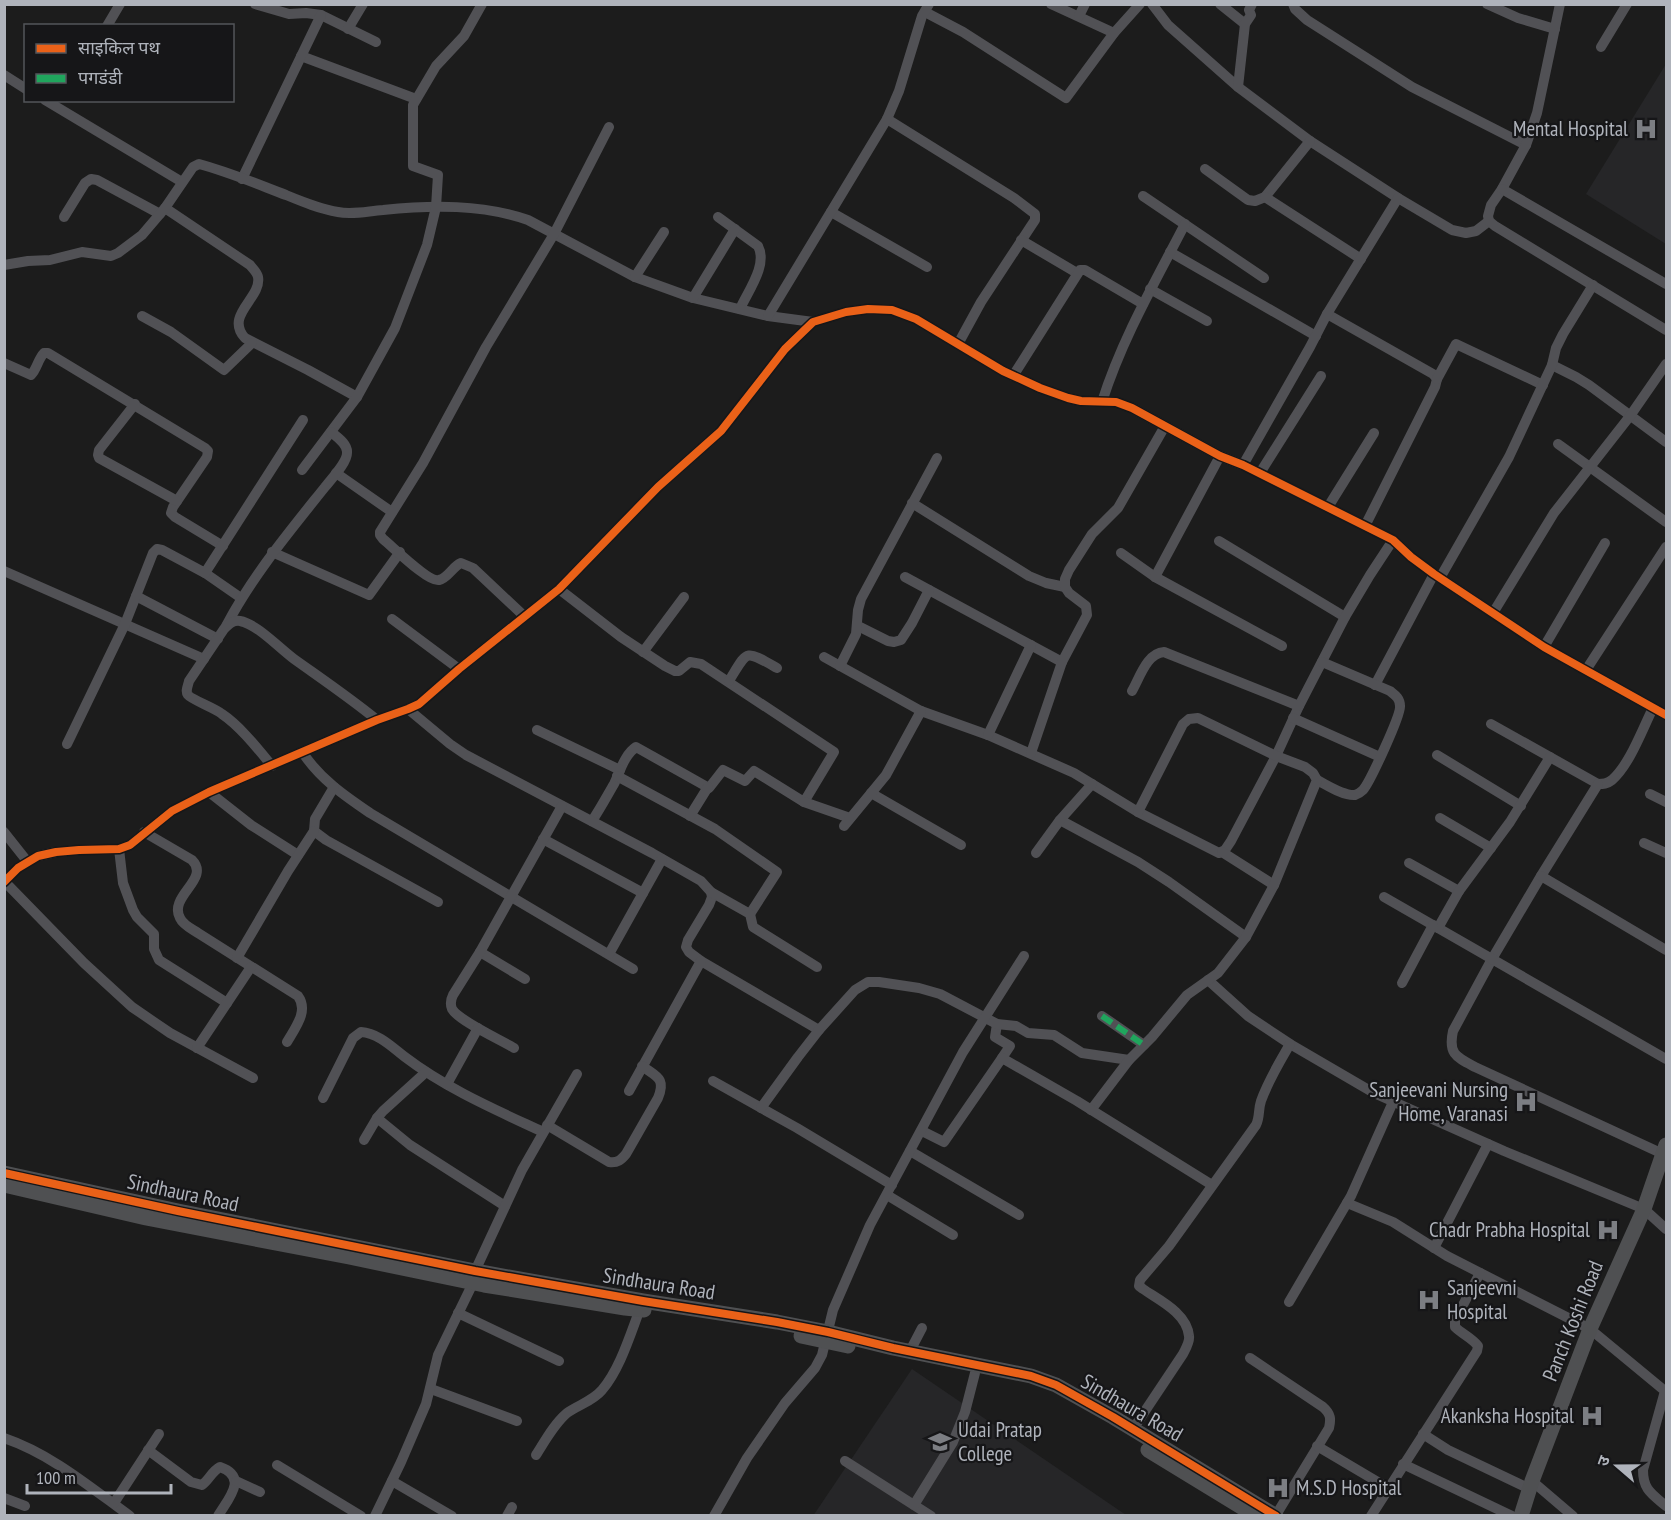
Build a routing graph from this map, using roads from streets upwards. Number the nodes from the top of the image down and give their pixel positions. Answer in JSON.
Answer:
{"nodes":[{"id":1,"x":120,"y":4,"type":"edge"},
{"id":2,"x":255,"y":4,"type":"edge"},
{"id":3,"x":363,"y":4,"type":"edge"},
{"id":4,"x":483,"y":4,"type":"edge"},
{"id":5,"x":1051,"y":4,"type":"edge"},
{"id":6,"x":1085,"y":4,"type":"edge"},
{"id":7,"x":1140,"y":4,"type":"edge"},
{"id":8,"x":1152,"y":4,"type":"edge"},
{"id":9,"x":1220,"y":4,"type":"edge"},
{"id":10,"x":1252,"y":4,"type":"edge"},
{"id":11,"x":1293,"y":4,"type":"edge"},
{"id":12,"x":1487,"y":4,"type":"edge"},
{"id":13,"x":1560,"y":4,"type":"edge"},
{"id":14,"x":1627,"y":4,"type":"edge"},
{"id":15,"x":927,"y":8,"type":"edge"},
{"id":16,"x":302,"y":9,"type":"edge"},
{"id":17,"x":321,"y":15,"type":"junction"},
{"id":18,"x":1079,"y":16,"type":"junction"},
{"id":19,"x":108,"y":24,"type":"edge"},
{"id":20,"x":1245,"y":24,"type":"junction"},
{"id":21,"x":348,"y":28,"type":"junction"},
{"id":22,"x":1555,"y":29,"type":"junction"},
{"id":23,"x":1114,"y":33,"type":"junction"},
{"id":24,"x":376,"y":42,"type":"dead end"},
{"id":25,"x":1601,"y":47,"type":"dead end"},
{"id":26,"x":301,"y":56,"type":"junction"},
{"id":27,"x":4,"y":75,"type":"edge"},
{"id":28,"x":1238,"y":87,"type":"junction"},
{"id":29,"x":24,"y":88,"type":"edge"},
{"id":30,"x":416,"y":99,"type":"junction"},
{"id":31,"x":48,"y":102,"type":"edge"},
{"id":32,"x":887,"y":119,"type":"junction"},
{"id":33,"x":609,"y":128,"type":"dead end"},
{"id":34,"x":1310,"y":141,"type":"junction"},
{"id":35,"x":1526,"y":145,"type":"junction"},
{"id":36,"x":1205,"y":169,"type":"dead end"},
{"id":37,"x":242,"y":179,"type":"junction"},
{"id":38,"x":182,"y":182,"type":"junction"},
{"id":39,"x":1502,"y":189,"type":"junction"},
{"id":40,"x":1143,"y":196,"type":"dead end"},
{"id":41,"x":1264,"y":197,"type":"junction"},
{"id":42,"x":1398,"y":198,"type":"junction"},
{"id":43,"x":436,"y":207,"type":"junction"},
{"id":44,"x":163,"y":211,"type":"junction"},
{"id":45,"x":831,"y":212,"type":"junction"},
{"id":46,"x":64,"y":217,"type":"dead end"},
{"id":47,"x":718,"y":217,"type":"dead end"},
{"id":48,"x":1489,"y":221,"type":"junction"},
{"id":49,"x":1185,"y":224,"type":"junction"},
{"id":50,"x":735,"y":229,"type":"junction"},
{"id":51,"x":664,"y":232,"type":"dead end"},
{"id":52,"x":554,"y":234,"type":"junction"},
{"id":53,"x":1022,"y":240,"type":"junction"},
{"id":54,"x":1170,"y":252,"type":"junction"},
{"id":55,"x":1361,"y":259,"type":"junction"},
{"id":56,"x":4,"y":265,"type":"edge"},
{"id":57,"x":927,"y":267,"type":"dead end"},
{"id":58,"x":1077,"y":273,"type":"junction"},
{"id":59,"x":635,"y":277,"type":"junction"},
{"id":60,"x":1264,"y":278,"type":"dead end"},
{"id":61,"x":1666,"y":284,"type":"edge"},
{"id":62,"x":1593,"y":285,"type":"junction"},
{"id":63,"x":1150,"y":289,"type":"junction"},
{"id":64,"x":693,"y":298,"type":"junction"},
{"id":65,"x":1143,"y":304,"type":"junction"},
{"id":66,"x":740,"y":309,"type":"junction"},
{"id":67,"x":1327,"y":314,"type":"junction"},
{"id":68,"x":142,"y":316,"type":"dead end"},
{"id":69,"x":768,"y":316,"type":"junction"},
{"id":70,"x":1207,"y":321,"type":"dead end"},
{"id":71,"x":813,"y":322,"type":"junction"},
{"id":72,"x":1666,"y":330,"type":"edge"},
{"id":73,"x":1316,"y":336,"type":"junction"},
{"id":74,"x":252,"y":343,"type":"junction"},
{"id":75,"x":958,"y":344,"type":"junction"},
{"id":76,"x":4,"y":363,"type":"edge"},
{"id":77,"x":1666,"y":364,"type":"edge"},
{"id":78,"x":1552,"y":366,"type":"junction"},
{"id":79,"x":1013,"y":376,"type":"junction"},
{"id":80,"x":1321,"y":376,"type":"dead end"},
{"id":81,"x":1437,"y":379,"type":"junction"},
{"id":82,"x":1543,"y":385,"type":"junction"},
{"id":83,"x":357,"y":397,"type":"junction"},
{"id":84,"x":1102,"y":402,"type":"junction"},
{"id":85,"x":135,"y":404,"type":"junction"},
{"id":86,"x":1630,"y":416,"type":"junction"},
{"id":87,"x":303,"y":420,"type":"dead end"},
{"id":88,"x":1165,"y":426,"type":"junction"},
{"id":89,"x":331,"y":432,"type":"junction"},
{"id":90,"x":1374,"y":433,"type":"dead end"},
{"id":91,"x":1666,"y":442,"type":"edge"},
{"id":92,"x":1558,"y":444,"type":"dead end"},
{"id":93,"x":1220,"y":456,"type":"junction"},
{"id":94,"x":937,"y":458,"type":"dead end"},
{"id":95,"x":1243,"y":465,"type":"junction"},
{"id":96,"x":1590,"y":468,"type":"junction"},
{"id":97,"x":302,"y":470,"type":"dead end"},
{"id":98,"x":336,"y":473,"type":"junction"},
{"id":99,"x":1260,"y":473,"type":"junction"},
{"id":100,"x":177,"y":501,"type":"junction"},
{"id":101,"x":912,"y":503,"type":"junction"},
{"id":102,"x":1328,"y":507,"type":"junction"},
{"id":103,"x":392,"y":512,"type":"junction"},
{"id":104,"x":1666,"y":522,"type":"edge"},
{"id":105,"x":1365,"y":526,"type":"junction"},
{"id":106,"x":1393,"y":540,"type":"junction"},
{"id":107,"x":1219,"y":541,"type":"dead end"},
{"id":108,"x":1605,"y":543,"type":"dead end"},
{"id":109,"x":223,"y":546,"type":"junction"},
{"id":110,"x":1666,"y":547,"type":"edge"},
{"id":111,"x":272,"y":552,"type":"junction"},
{"id":112,"x":400,"y":552,"type":"junction"},
{"id":113,"x":1121,"y":553,"type":"dead end"},
{"id":114,"x":1663,"y":561,"type":"edge"},
{"id":115,"x":4,"y":571,"type":"edge"},
{"id":116,"x":205,"y":573,"type":"junction"},
{"id":117,"x":1437,"y":576,"type":"junction"},
{"id":118,"x":905,"y":577,"type":"dead end"},
{"id":119,"x":1155,"y":577,"type":"junction"},
{"id":120,"x":1065,"y":587,"type":"junction"},
{"id":121,"x":559,"y":589,"type":"junction"},
{"id":122,"x":929,"y":590,"type":"junction"},
{"id":123,"x":136,"y":596,"type":"junction"},
{"id":124,"x":241,"y":597,"type":"junction"},
{"id":125,"x":684,"y":597,"type":"dead end"},
{"id":126,"x":1493,"y":613,"type":"junction"},
{"id":127,"x":524,"y":616,"type":"junction"},
{"id":128,"x":1345,"y":618,"type":"junction"},
{"id":129,"x":392,"y":619,"type":"dead end"},
{"id":130,"x":125,"y":624,"type":"junction"},
{"id":131,"x":858,"y":626,"type":"junction"},
{"id":132,"x":225,"y":629,"type":"junction"},
{"id":133,"x":218,"y":639,"type":"junction"},
{"id":134,"x":1031,"y":645,"type":"junction"},
{"id":135,"x":1282,"y":646,"type":"dead end"},
{"id":136,"x":1544,"y":647,"type":"junction"},
{"id":137,"x":643,"y":652,"type":"junction"},
{"id":138,"x":824,"y":657,"type":"dead end"},
{"id":139,"x":204,"y":659,"type":"junction"},
{"id":140,"x":1062,"y":662,"type":"junction"},
{"id":141,"x":1322,"y":662,"type":"junction"},
{"id":142,"x":840,"y":666,"type":"junction"},
{"id":143,"x":777,"y":668,"type":"dead end"},
{"id":144,"x":459,"y":669,"type":"junction"},
{"id":145,"x":1586,"y":670,"type":"junction"},
{"id":146,"x":729,"y":681,"type":"junction"},
{"id":147,"x":1375,"y":685,"type":"junction"},
{"id":148,"x":1132,"y":691,"type":"dead end"},
{"id":149,"x":1299,"y":706,"type":"junction"},
{"id":150,"x":1653,"y":708,"type":"junction"},
{"id":151,"x":408,"y":709,"type":"junction"},
{"id":152,"x":921,"y":711,"type":"junction"},
{"id":153,"x":1666,"y":714,"type":"edge"},
{"id":154,"x":1293,"y":718,"type":"junction"},
{"id":155,"x":377,"y":720,"type":"junction"},
{"id":156,"x":1491,"y":724,"type":"dead end"},
{"id":157,"x":537,"y":730,"type":"dead end"},
{"id":158,"x":988,"y":735,"type":"junction"},
{"id":159,"x":67,"y":744,"type":"dead end"},
{"id":160,"x":303,"y":753,"type":"junction"},
{"id":161,"x":1031,"y":753,"type":"junction"},
{"id":162,"x":1437,"y":754,"type":"dead end"},
{"id":163,"x":1276,"y":756,"type":"junction"},
{"id":164,"x":1380,"y":757,"type":"junction"},
{"id":165,"x":1550,"y":757,"type":"junction"},
{"id":166,"x":272,"y":766,"type":"junction"},
{"id":167,"x":619,"y":773,"type":"junction"},
{"id":168,"x":1317,"y":780,"type":"junction"},
{"id":169,"x":1092,"y":784,"type":"junction"},
{"id":170,"x":1598,"y":784,"type":"junction"},
{"id":171,"x":334,"y":787,"type":"junction"},
{"id":172,"x":708,"y":787,"type":"junction"},
{"id":173,"x":209,"y":792,"type":"junction"},
{"id":174,"x":871,"y":793,"type":"junction"},
{"id":175,"x":1650,"y":794,"type":"dead end"},
{"id":176,"x":804,"y":802,"type":"junction"},
{"id":177,"x":1666,"y":802,"type":"edge"},
{"id":178,"x":562,"y":806,"type":"junction"},
{"id":179,"x":1521,"y":806,"type":"junction"},
{"id":180,"x":1138,"y":812,"type":"junction"},
{"id":181,"x":690,"y":816,"type":"junction"},
{"id":182,"x":1440,"y":818,"type":"dead end"},
{"id":183,"x":1060,"y":819,"type":"junction"},
{"id":184,"x":592,"y":821,"type":"junction"},
{"id":185,"x":314,"y":831,"type":"junction"},
{"id":186,"x":4,"y":832,"type":"edge"},
{"id":187,"x":144,"y":832,"type":"junction"},
{"id":188,"x":543,"y":839,"type":"junction"},
{"id":189,"x":1644,"y":843,"type":"dead end"},
{"id":190,"x":961,"y":845,"type":"dead end"},
{"id":191,"x":1491,"y":848,"type":"junction"},
{"id":192,"x":119,"y":849,"type":"junction"},
{"id":193,"x":1222,"y":852,"type":"junction"},
{"id":194,"x":1036,"y":853,"type":"dead end"},
{"id":195,"x":1666,"y":853,"type":"edge"},
{"id":196,"x":298,"y":855,"type":"junction"},
{"id":197,"x":662,"y":859,"type":"junction"},
{"id":198,"x":27,"y":861,"type":"junction"},
{"id":199,"x":1409,"y":862,"type":"dead end"},
{"id":200,"x":1541,"y":876,"type":"junction"},
{"id":201,"x":4,"y":882,"type":"edge"},
{"id":202,"x":1274,"y":885,"type":"junction"},
{"id":203,"x":1459,"y":891,"type":"junction"},
{"id":204,"x":711,"y":892,"type":"junction"},
{"id":205,"x":643,"y":893,"type":"junction"},
{"id":206,"x":1384,"y":897,"type":"dead end"},
{"id":207,"x":512,"y":898,"type":"junction"},
{"id":208,"x":438,"y":902,"type":"dead end"},
{"id":209,"x":750,"y":914,"type":"junction"},
{"id":210,"x":1436,"y":926,"type":"junction"},
{"id":211,"x":1246,"y":937,"type":"junction"},
{"id":212,"x":1666,"y":950,"type":"edge"},
{"id":213,"x":480,"y":952,"type":"junction"},
{"id":214,"x":609,"y":954,"type":"junction"},
{"id":215,"x":1024,"y":956,"type":"dead end"},
{"id":216,"x":237,"y":958,"type":"junction"},
{"id":217,"x":1492,"y":959,"type":"junction"},
{"id":218,"x":701,"y":961,"type":"junction"},
{"id":219,"x":251,"y":967,"type":"junction"},
{"id":220,"x":817,"y":967,"type":"dead end"},
{"id":221,"x":633,"y":969,"type":"dead end"},
{"id":222,"x":525,"y":979,"type":"dead end"},
{"id":223,"x":1208,"y":980,"type":"junction"},
{"id":224,"x":1402,"y":983,"type":"dead end"},
{"id":225,"x":227,"y":1003,"type":"junction"},
{"id":226,"x":1102,"y":1016,"type":"dead end"},
{"id":227,"x":984,"y":1018,"type":"junction"},
{"id":228,"x":997,"y":1024,"type":"junction"},
{"id":229,"x":478,"y":1028,"type":"junction"},
{"id":230,"x":819,"y":1030,"type":"junction"},
{"id":231,"x":287,"y":1042,"type":"dead end"},
{"id":232,"x":1290,"y":1044,"type":"junction"},
{"id":233,"x":1144,"y":1045,"type":"junction"},
{"id":234,"x":197,"y":1048,"type":"junction"},
{"id":235,"x":514,"y":1048,"type":"dead end"},
{"id":236,"x":1002,"y":1058,"type":"junction"},
{"id":237,"x":1666,"y":1059,"type":"edge"},
{"id":238,"x":1129,"y":1060,"type":"junction"},
{"id":239,"x":642,"y":1066,"type":"junction"},
{"id":240,"x":426,"y":1072,"type":"junction"},
{"id":241,"x":577,"y":1074,"type":"dead end"},
{"id":242,"x":253,"y":1078,"type":"dead end"},
{"id":243,"x":713,"y":1082,"type":"dead end"},
{"id":244,"x":447,"y":1084,"type":"junction"},
{"id":245,"x":629,"y":1090,"type":"dead end"},
{"id":246,"x":323,"y":1098,"type":"dead end"},
{"id":247,"x":1394,"y":1102,"type":"junction"},
{"id":248,"x":761,"y":1108,"type":"junction"},
{"id":249,"x":1091,"y":1110,"type":"junction"},
{"id":250,"x":377,"y":1118,"type":"junction"},
{"id":251,"x":545,"y":1129,"type":"junction"},
{"id":252,"x":922,"y":1131,"type":"junction"},
{"id":253,"x":364,"y":1140,"type":"dead end"},
{"id":254,"x":1488,"y":1144,"type":"junction"},
{"id":255,"x":1665,"y":1150,"type":"edge"},
{"id":256,"x":910,"y":1151,"type":"junction"},
{"id":257,"x":4,"y":1173,"type":"edge"},
{"id":258,"x":4,"y":1185,"type":"edge"},
{"id":259,"x":1212,"y":1185,"type":"junction"},
{"id":260,"x":889,"y":1190,"type":"junction"},
{"id":261,"x":1347,"y":1203,"type":"junction"},
{"id":262,"x":505,"y":1206,"type":"junction"},
{"id":263,"x":1644,"y":1209,"type":"junction"},
{"id":264,"x":1019,"y":1215,"type":"dead end"},
{"id":265,"x":1666,"y":1229,"type":"edge"},
{"id":266,"x":953,"y":1235,"type":"dead end"},
{"id":267,"x":1434,"y":1248,"type":"junction"},
{"id":268,"x":1480,"y":1273,"type":"junction"},
{"id":269,"x":474,"y":1277,"type":"junction"},
{"id":270,"x":1288,"y":1302,"type":"dead end"},
{"id":271,"x":640,"y":1309,"type":"junction"},
{"id":272,"x":458,"y":1314,"type":"junction"},
{"id":273,"x":922,"y":1328,"type":"dead end"},
{"id":274,"x":1590,"y":1329,"type":"junction"},
{"id":275,"x":827,"y":1337,"type":"junction"},
{"id":276,"x":910,"y":1351,"type":"junction"},
{"id":277,"x":1250,"y":1358,"type":"dead end"},
{"id":278,"x":559,"y":1361,"type":"dead end"},
{"id":279,"x":975,"y":1373,"type":"junction"},
{"id":280,"x":431,"y":1389,"type":"junction"},
{"id":281,"x":1666,"y":1392,"type":"edge"},
{"id":282,"x":517,"y":1421,"type":"dead end"},
{"id":283,"x":1133,"y":1429,"type":"junction"},
{"id":284,"x":159,"y":1434,"type":"dead end"},
{"id":285,"x":1423,"y":1434,"type":"junction"},
{"id":286,"x":4,"y":1438,"type":"edge"},
{"id":287,"x":1317,"y":1446,"type":"junction"},
{"id":288,"x":148,"y":1450,"type":"junction"},
{"id":289,"x":536,"y":1455,"type":"dead end"},
{"id":290,"x":845,"y":1461,"type":"dead end"},
{"id":291,"x":1403,"y":1464,"type":"junction"},
{"id":292,"x":277,"y":1465,"type":"dead end"},
{"id":293,"x":236,"y":1481,"type":"junction"},
{"id":294,"x":392,"y":1481,"type":"junction"},
{"id":295,"x":1531,"y":1485,"type":"junction"},
{"id":296,"x":1388,"y":1488,"type":"junction"},
{"id":297,"x":260,"y":1492,"type":"dead end"},
{"id":298,"x":4,"y":1498,"type":"edge"},
{"id":299,"x":114,"y":1503,"type":"junction"},
{"id":300,"x":914,"y":1505,"type":"junction"},
{"id":301,"x":25,"y":1506,"type":"dead end"},
{"id":302,"x":1666,"y":1506,"type":"edge"},
{"id":303,"x":130,"y":1515,"type":"edge"},
{"id":304,"x":218,"y":1515,"type":"edge"},
{"id":305,"x":361,"y":1515,"type":"edge"},
{"id":306,"x":375,"y":1515,"type":"edge"},
{"id":307,"x":452,"y":1515,"type":"edge"},
{"id":308,"x":714,"y":1515,"type":"edge"},
{"id":309,"x":931,"y":1515,"type":"edge"},
{"id":310,"x":1256,"y":1515,"type":"edge"},
{"id":311,"x":1276,"y":1515,"type":"edge"},
{"id":312,"x":1371,"y":1515,"type":"edge"},
{"id":313,"x":1512,"y":1515,"type":"edge"},
{"id":314,"x":1521,"y":1515,"type":"edge"},
{"id":315,"x":1573,"y":1515,"type":"edge"}],
"edges":[{"from":1,"to":19,"type":"street"},
{"from":2,"to":16,"type":"street"},
{"from":3,"to":21,"type":"street"},
{"from":4,"to":30,"type":"street"},
{"from":5,"to":18,"type":"street"},
{"from":6,"to":18,"type":"street"},
{"from":7,"to":23,"type":"street"},
{"from":8,"to":28,"type":"street"},
{"from":9,"to":20,"type":"street"},
{"from":10,"to":20,"type":"street"},
{"from":11,"to":35,"type":"street"},
{"from":12,"to":22,"type":"street"},
{"from":13,"to":22,"type":"street"},
{"from":14,"to":25,"type":"street"},
{"from":15,"to":23,"type":"street"},
{"from":15,"to":32,"type":"street"},
{"from":16,"to":17,"type":"street"},
{"from":17,"to":21,"type":"street"},
{"from":17,"to":26,"type":"street"},
{"from":18,"to":23,"type":"street"},
{"from":20,"to":28,"type":"street"},
{"from":21,"to":24,"type":"street"},
{"from":22,"to":35,"type":"street"},
{"from":26,"to":30,"type":"street"},
{"from":26,"to":37,"type":"street"},
{"from":27,"to":29,"type":"street"},
{"from":28,"to":34,"type":"street"},
{"from":30,"to":43,"type":"street"},
{"from":31,"to":38,"type":"street"},
{"from":32,"to":45,"type":"street"},
{"from":32,"to":53,"type":"street"},
{"from":33,"to":52,"type":"street"},
{"from":34,"to":41,"type":"street"},
{"from":34,"to":42,"type":"street"},
{"from":35,"to":39,"type":"street"},
{"from":36,"to":41,"type":"street"},
{"from":37,"to":38,"type":"street"},
{"from":37,"to":43,"type":"street"},
{"from":38,"to":44,"type":"street"},
{"from":39,"to":48,"type":"street"},
{"from":39,"to":61,"type":"street"},
{"from":40,"to":49,"type":"street"},
{"from":41,"to":55,"type":"street"},
{"from":42,"to":48,"type":"street"},
{"from":42,"to":55,"type":"street"},
{"from":43,"to":52,"type":"street"},
{"from":43,"to":83,"type":"street"},
{"from":44,"to":46,"type":"street"},
{"from":44,"to":56,"type":"street"},
{"from":44,"to":74,"type":"street"},
{"from":45,"to":57,"type":"street"},
{"from":45,"to":69,"type":"street"},
{"from":47,"to":50,"type":"street"},
{"from":48,"to":62,"type":"street"},
{"from":49,"to":54,"type":"street"},
{"from":49,"to":60,"type":"street"},
{"from":50,"to":64,"type":"street"},
{"from":50,"to":66,"type":"street"},
{"from":51,"to":59,"type":"street"},
{"from":52,"to":59,"type":"street"},
{"from":52,"to":103,"type":"street"},
{"from":53,"to":58,"type":"street"},
{"from":53,"to":75,"type":"street"},
{"from":54,"to":63,"type":"street"},
{"from":54,"to":73,"type":"street"},
{"from":55,"to":67,"type":"street"},
{"from":58,"to":65,"type":"street"},
{"from":58,"to":79,"type":"street"},
{"from":59,"to":64,"type":"street"},
{"from":62,"to":72,"type":"street"},
{"from":62,"to":78,"type":"street"},
{"from":63,"to":65,"type":"street"},
{"from":63,"to":70,"type":"street"},
{"from":64,"to":66,"type":"street"},
{"from":65,"to":84,"type":"street"},
{"from":66,"to":69,"type":"street"},
{"from":67,"to":73,"type":"street"},
{"from":67,"to":81,"type":"street"},
{"from":68,"to":74,"type":"street"},
{"from":69,"to":71,"type":"street"},
{"from":71,"to":75,"type":"street"},
{"from":71,"to":121,"type":"street"},
{"from":73,"to":95,"type":"street"},
{"from":74,"to":83,"type":"street"},
{"from":75,"to":79,"type":"street"},
{"from":76,"to":85,"type":"street"},
{"from":77,"to":86,"type":"street"},
{"from":78,"to":82,"type":"street"},
{"from":78,"to":86,"type":"street"},
{"from":79,"to":84,"type":"street"},
{"from":80,"to":99,"type":"street"},
{"from":81,"to":82,"type":"street"},
{"from":81,"to":105,"type":"street"},
{"from":82,"to":117,"type":"street"},
{"from":83,"to":89,"type":"street"},
{"from":84,"to":88,"type":"street"},
{"from":85,"to":100,"type":"street"},
{"from":85,"to":100,"type":"street"},
{"from":86,"to":91,"type":"street"},
{"from":86,"to":96,"type":"street"},
{"from":87,"to":109,"type":"street"},
{"from":88,"to":93,"type":"street"},
{"from":88,"to":120,"type":"street"},
{"from":89,"to":97,"type":"street"},
{"from":89,"to":98,"type":"street"},
{"from":90,"to":102,"type":"street"},
{"from":92,"to":96,"type":"street"},
{"from":93,"to":95,"type":"street"},
{"from":93,"to":119,"type":"street"},
{"from":94,"to":101,"type":"street"},
{"from":95,"to":99,"type":"street"},
{"from":96,"to":104,"type":"street"},
{"from":96,"to":126,"type":"street"},
{"from":98,"to":103,"type":"street"},
{"from":98,"to":111,"type":"street"},
{"from":99,"to":102,"type":"street"},
{"from":100,"to":109,"type":"street"},
{"from":101,"to":120,"type":"street"},
{"from":101,"to":131,"type":"street"},
{"from":102,"to":105,"type":"street"},
{"from":103,"to":112,"type":"street"},
{"from":105,"to":106,"type":"street"},
{"from":106,"to":117,"type":"street"},
{"from":106,"to":128,"type":"street"},
{"from":107,"to":128,"type":"street"},
{"from":108,"to":136,"type":"street"},
{"from":109,"to":116,"type":"street"},
{"from":110,"to":114,"type":"street"},
{"from":111,"to":112,"type":"street"},
{"from":111,"to":124,"type":"street"},
{"from":112,"to":127,"type":"street"},
{"from":113,"to":119,"type":"street"},
{"from":114,"to":145,"type":"street"},
{"from":115,"to":130,"type":"street"},
{"from":116,"to":123,"type":"street"},
{"from":116,"to":124,"type":"street"},
{"from":117,"to":126,"type":"street"},
{"from":117,"to":147,"type":"street"},
{"from":118,"to":122,"type":"street"},
{"from":119,"to":135,"type":"street"},
{"from":120,"to":140,"type":"street"},
{"from":121,"to":127,"type":"street"},
{"from":121,"to":137,"type":"street"},
{"from":122,"to":131,"type":"street"},
{"from":122,"to":134,"type":"street"},
{"from":123,"to":130,"type":"street"},
{"from":123,"to":133,"type":"street"},
{"from":124,"to":132,"type":"street"},
{"from":125,"to":137,"type":"street"},
{"from":126,"to":136,"type":"street"},
{"from":127,"to":144,"type":"street"},
{"from":128,"to":141,"type":"street"},
{"from":129,"to":144,"type":"street"},
{"from":130,"to":139,"type":"street"},
{"from":130,"to":159,"type":"street"},
{"from":131,"to":142,"type":"street"},
{"from":132,"to":133,"type":"street"},
{"from":132,"to":155,"type":"street"},
{"from":133,"to":139,"type":"street"},
{"from":134,"to":140,"type":"street"},
{"from":134,"to":158,"type":"street"},
{"from":136,"to":145,"type":"street"},
{"from":137,"to":146,"type":"street"},
{"from":138,"to":142,"type":"street"},
{"from":139,"to":166,"type":"street"},
{"from":140,"to":161,"type":"street"},
{"from":141,"to":147,"type":"street"},
{"from":141,"to":149,"type":"street"},
{"from":142,"to":152,"type":"street"},
{"from":143,"to":146,"type":"street"},
{"from":144,"to":151,"type":"street"},
{"from":145,"to":150,"type":"street"},
{"from":146,"to":176,"type":"street"},
{"from":147,"to":164,"type":"street"},
{"from":148,"to":149,"type":"street"},
{"from":149,"to":154,"type":"street"},
{"from":150,"to":153,"type":"street"},
{"from":150,"to":170,"type":"street"},
{"from":151,"to":155,"type":"street"},
{"from":151,"to":178,"type":"street"},
{"from":152,"to":158,"type":"street"},
{"from":152,"to":174,"type":"street"},
{"from":154,"to":163,"type":"street"},
{"from":154,"to":164,"type":"street"},
{"from":155,"to":160,"type":"street"},
{"from":156,"to":165,"type":"street"},
{"from":157,"to":167,"type":"street"},
{"from":158,"to":161,"type":"street"},
{"from":160,"to":166,"type":"street"},
{"from":160,"to":171,"type":"street"},
{"from":161,"to":169,"type":"street"},
{"from":162,"to":179,"type":"street"},
{"from":163,"to":168,"type":"street"},
{"from":163,"to":180,"type":"street"},
{"from":163,"to":193,"type":"street"},
{"from":164,"to":168,"type":"street"},
{"from":165,"to":170,"type":"street"},
{"from":165,"to":179,"type":"street"},
{"from":166,"to":173,"type":"street"},
{"from":167,"to":172,"type":"street"},
{"from":167,"to":181,"type":"street"},
{"from":167,"to":184,"type":"street"},
{"from":168,"to":202,"type":"street"},
{"from":169,"to":180,"type":"street"},
{"from":169,"to":183,"type":"street"},
{"from":170,"to":200,"type":"street"},
{"from":171,"to":185,"type":"street"},
{"from":171,"to":207,"type":"street"},
{"from":172,"to":176,"type":"street"},
{"from":172,"to":181,"type":"street"},
{"from":173,"to":187,"type":"street"},
{"from":173,"to":196,"type":"street"},
{"from":174,"to":176,"type":"street"},
{"from":174,"to":190,"type":"street"},
{"from":175,"to":177,"type":"street"},
{"from":178,"to":184,"type":"street"},
{"from":178,"to":188,"type":"street"},
{"from":179,"to":191,"type":"street"},
{"from":180,"to":193,"type":"street"},
{"from":181,"to":209,"type":"street"},
{"from":182,"to":191,"type":"street"},
{"from":183,"to":194,"type":"street"},
{"from":183,"to":211,"type":"street"},
{"from":184,"to":197,"type":"street"},
{"from":185,"to":196,"type":"street"},
{"from":185,"to":208,"type":"street"},
{"from":186,"to":198,"type":"street"},
{"from":187,"to":192,"type":"street"},
{"from":187,"to":216,"type":"street"},
{"from":188,"to":205,"type":"street"},
{"from":188,"to":207,"type":"street"},
{"from":189,"to":195,"type":"street"},
{"from":191,"to":203,"type":"street"},
{"from":192,"to":198,"type":"street"},
{"from":192,"to":225,"type":"street"},
{"from":193,"to":202,"type":"street"},
{"from":196,"to":216,"type":"street"},
{"from":197,"to":204,"type":"street"},
{"from":197,"to":205,"type":"street"},
{"from":198,"to":201,"type":"street"},
{"from":199,"to":203,"type":"street"},
{"from":200,"to":212,"type":"street"},
{"from":200,"to":217,"type":"street"},
{"from":201,"to":234,"type":"street"},
{"from":202,"to":211,"type":"street"},
{"from":203,"to":210,"type":"street"},
{"from":204,"to":209,"type":"street"},
{"from":204,"to":218,"type":"street"},
{"from":205,"to":214,"type":"street"},
{"from":206,"to":210,"type":"street"},
{"from":207,"to":213,"type":"street"},
{"from":207,"to":214,"type":"street"},
{"from":209,"to":220,"type":"street"},
{"from":210,"to":217,"type":"street"},
{"from":210,"to":224,"type":"street"},
{"from":211,"to":223,"type":"street"},
{"from":213,"to":222,"type":"street"},
{"from":213,"to":229,"type":"street"},
{"from":214,"to":221,"type":"street"},
{"from":215,"to":227,"type":"street"},
{"from":216,"to":219,"type":"street"},
{"from":217,"to":237,"type":"street"},
{"from":217,"to":255,"type":"street"},
{"from":218,"to":230,"type":"street"},
{"from":218,"to":239,"type":"street"},
{"from":219,"to":225,"type":"street"},
{"from":219,"to":231,"type":"street"},
{"from":223,"to":232,"type":"street"},
{"from":223,"to":233,"type":"street"},
{"from":225,"to":234,"type":"street"},
{"from":226,"to":233,"type":"street"},
{"from":227,"to":228,"type":"street"},
{"from":227,"to":230,"type":"street"},
{"from":227,"to":252,"type":"street"},
{"from":228,"to":236,"type":"street"},
{"from":228,"to":238,"type":"street"},
{"from":229,"to":235,"type":"street"},
{"from":229,"to":244,"type":"street"},
{"from":230,"to":248,"type":"street"},
{"from":232,"to":247,"type":"street"},
{"from":232,"to":259,"type":"street"},
{"from":233,"to":238,"type":"street"},
{"from":234,"to":242,"type":"street"},
{"from":236,"to":249,"type":"street"},
{"from":236,"to":252,"type":"street"},
{"from":238,"to":249,"type":"street"},
{"from":239,"to":245,"type":"street"},
{"from":239,"to":251,"type":"street"},
{"from":240,"to":244,"type":"street"},
{"from":240,"to":246,"type":"street"},
{"from":240,"to":250,"type":"street"},
{"from":241,"to":251,"type":"street"},
{"from":243,"to":248,"type":"street"},
{"from":244,"to":251,"type":"street"},
{"from":247,"to":254,"type":"street"},
{"from":247,"to":261,"type":"street"},
{"from":248,"to":260,"type":"street"},
{"from":249,"to":259,"type":"street"},
{"from":250,"to":253,"type":"street"},
{"from":250,"to":262,"type":"street"},
{"from":251,"to":262,"type":"street"},
{"from":252,"to":256,"type":"street"},
{"from":254,"to":263,"type":"street"},
{"from":254,"to":267,"type":"street"},
{"from":255,"to":263,"type":"street","name":"Panch Koshi Road"},
{"from":256,"to":260,"type":"street"},
{"from":256,"to":264,"type":"street"},
{"from":257,"to":269,"type":"street","name":"Sindhaura Road"},
{"from":258,"to":269,"type":"street"},
{"from":259,"to":283,"type":"street"},
{"from":260,"to":266,"type":"street"},
{"from":260,"to":275,"type":"street"},
{"from":261,"to":267,"type":"street"},
{"from":261,"to":270,"type":"street"},
{"from":262,"to":269,"type":"street"},
{"from":263,"to":265,"type":"street"},
{"from":263,"to":274,"type":"street","name":"Panch Koshi Road"},
{"from":267,"to":268,"type":"street"},
{"from":268,"to":274,"type":"street"},
{"from":268,"to":285,"type":"street"},
{"from":269,"to":271,"type":"street"},
{"from":269,"to":272,"type":"street"},
{"from":269,"to":275,"type":"street","name":"Sindhaura Road"},
{"from":271,"to":275,"type":"street"},
{"from":271,"to":289,"type":"street"},
{"from":272,"to":278,"type":"street"},
{"from":272,"to":280,"type":"street"},
{"from":273,"to":276,"type":"street"},
{"from":274,"to":281,"type":"street"},
{"from":274,"to":295,"type":"street","name":"Panch Koshi Road"},
{"from":275,"to":276,"type":"street","name":"Sindhaura Road"},
{"from":275,"to":279,"type":"street"},
{"from":275,"to":308,"type":"street"},
{"from":276,"to":283,"type":"street","name":"Sindhaura Road"},
{"from":277,"to":287,"type":"street"},
{"from":279,"to":300,"type":"street"},
{"from":279,"to":310,"type":"street"},
{"from":280,"to":282,"type":"street"},
{"from":280,"to":294,"type":"street"},
{"from":281,"to":302,"type":"street"},
{"from":283,"to":311,"type":"street","name":"Sindhaura Road"},
{"from":284,"to":288,"type":"street"},
{"from":285,"to":291,"type":"street"},
{"from":285,"to":295,"type":"street"},
{"from":286,"to":299,"type":"street"},
{"from":287,"to":296,"type":"street"},
{"from":287,"to":311,"type":"street"},
{"from":288,"to":293,"type":"street"},
{"from":288,"to":299,"type":"street"},
{"from":290,"to":300,"type":"street"},
{"from":291,"to":296,"type":"street"},
{"from":291,"to":313,"type":"street"},
{"from":292,"to":305,"type":"street"},
{"from":293,"to":297,"type":"street"},
{"from":293,"to":304,"type":"street"},
{"from":294,"to":306,"type":"street"},
{"from":294,"to":307,"type":"street"},
{"from":295,"to":314,"type":"street","name":"Panch Koshi Road"},
{"from":295,"to":315,"type":"street"},
{"from":296,"to":312,"type":"street"},
{"from":298,"to":301,"type":"street"},
{"from":299,"to":303,"type":"street"},
{"from":300,"to":309,"type":"street"}]}
